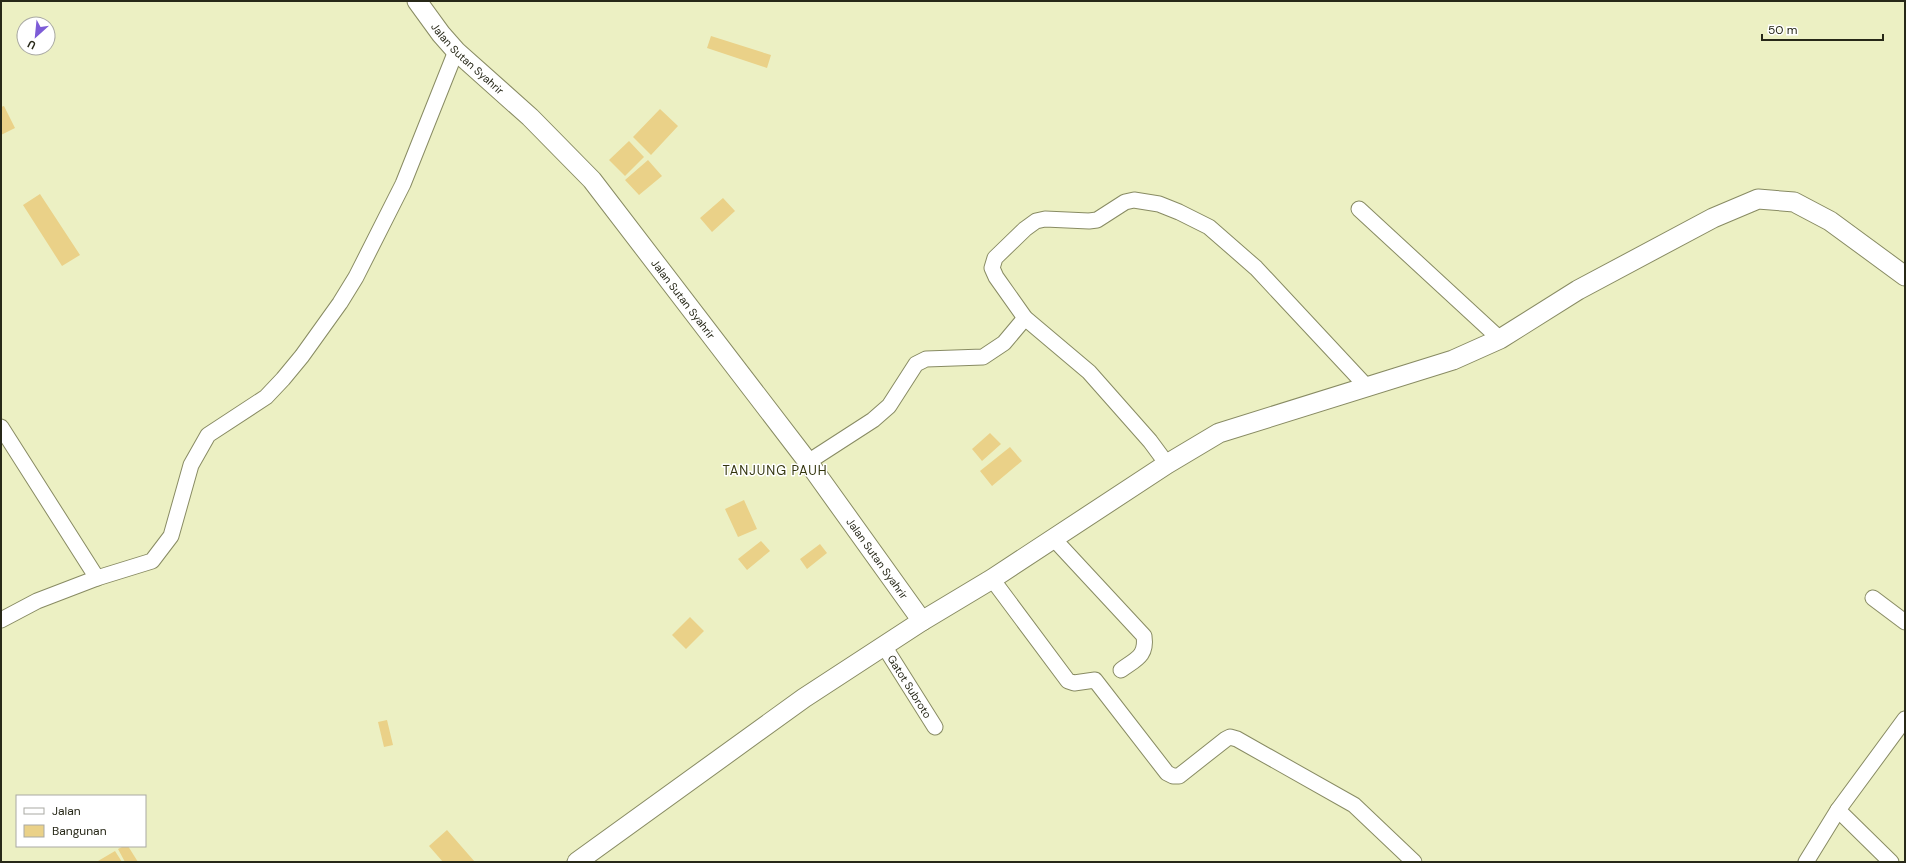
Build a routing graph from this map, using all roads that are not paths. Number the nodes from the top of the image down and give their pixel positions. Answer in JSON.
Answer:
{"nodes":[{"id":1,"x":417,"y":1,"type":"edge"},
{"id":2,"x":456,"y":51,"type":"junction"},
{"id":3,"x":1359,"y":209,"type":"dead end"},
{"id":4,"x":1905,"y":276,"type":"edge"},
{"id":5,"x":1025,"y":318,"type":"junction"},
{"id":6,"x":1500,"y":339,"type":"junction"},
{"id":7,"x":1368,"y":388,"type":"junction"},
{"id":8,"x":1,"y":427,"type":"edge"},
{"id":9,"x":808,"y":462,"type":"junction"},
{"id":10,"x":1167,"y":464,"type":"junction"},
{"id":11,"x":1053,"y":538,"type":"junction"},
{"id":12,"x":97,"y":578,"type":"junction"},
{"id":13,"x":992,"y":579,"type":"junction"},
{"id":14,"x":1873,"y":598,"type":"dead end"},
{"id":15,"x":1,"y":620,"type":"edge"},
{"id":16,"x":922,"y":621,"type":"junction"},
{"id":17,"x":1905,"y":622,"type":"edge"},
{"id":18,"x":884,"y":646,"type":"junction"},
{"id":19,"x":1121,"y":670,"type":"dead end"},
{"id":20,"x":1905,"y":718,"type":"edge"},
{"id":21,"x":935,"y":727,"type":"dead end"},
{"id":22,"x":1838,"y":810,"type":"junction"},
{"id":23,"x":577,"y":862,"type":"edge"},
{"id":24,"x":1414,"y":862,"type":"edge"},
{"id":25,"x":1806,"y":862,"type":"edge"},
{"id":26,"x":1891,"y":862,"type":"edge"}],
"edges":[{"from":1,"to":2,"type":"street","name":"Jalan Sutan Syahrir"},
{"from":2,"to":9,"type":"street","name":"Jalan Sutan Syahrir"},
{"from":2,"to":12,"type":"street"},
{"from":3,"to":6,"type":"street"},
{"from":4,"to":6,"type":"street"},
{"from":5,"to":7,"type":"street"},
{"from":5,"to":9,"type":"street"},
{"from":5,"to":10,"type":"street"},
{"from":6,"to":7,"type":"street"},
{"from":7,"to":10,"type":"street"},
{"from":8,"to":12,"type":"street"},
{"from":9,"to":16,"type":"street","name":"Jalan Sutan Syahrir"},
{"from":10,"to":11,"type":"street"},
{"from":11,"to":13,"type":"street"},
{"from":11,"to":19,"type":"street"},
{"from":12,"to":15,"type":"street"},
{"from":13,"to":16,"type":"street"},
{"from":13,"to":24,"type":"street"},
{"from":14,"to":17,"type":"street"},
{"from":16,"to":18,"type":"street"},
{"from":18,"to":21,"type":"street","name":"Gatot Subroto"},
{"from":18,"to":23,"type":"street"},
{"from":20,"to":22,"type":"street"},
{"from":22,"to":25,"type":"street"},
{"from":22,"to":26,"type":"street"}]}
